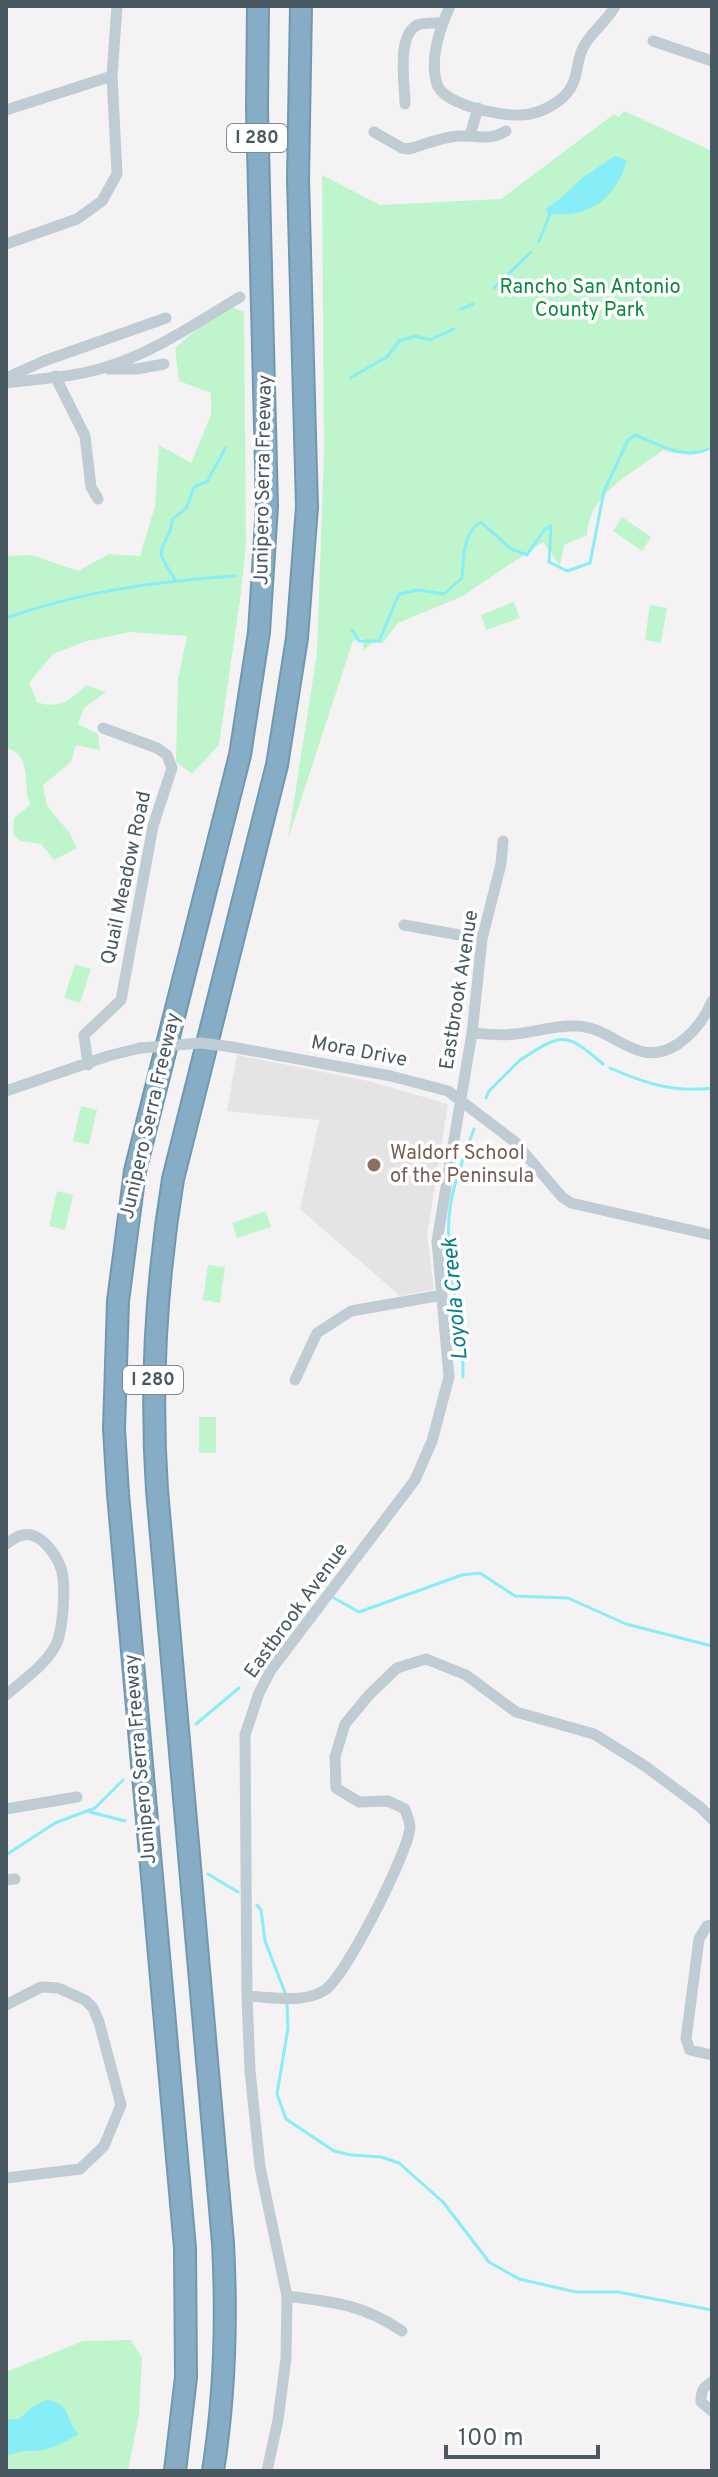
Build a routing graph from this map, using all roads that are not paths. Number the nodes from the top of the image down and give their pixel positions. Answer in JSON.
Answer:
{"nodes":[{"id":1,"x":117,"y":6,"type":"edge"},
{"id":2,"x":258,"y":6,"type":"edge"},
{"id":3,"x":301,"y":6,"type":"edge"},
{"id":4,"x":450,"y":6,"type":"edge"},
{"id":5,"x":615,"y":6,"type":"edge"},
{"id":6,"x":442,"y":23,"type":"junction"},
{"id":7,"x":653,"y":41,"type":"dead end"},
{"id":8,"x":712,"y":61,"type":"edge"},
{"id":9,"x":112,"y":76,"type":"junction"},
{"id":10,"x":405,"y":104,"type":"dead end"},
{"id":11,"x":478,"y":108,"type":"junction"},
{"id":12,"x":6,"y":110,"type":"edge"},
{"id":13,"x":506,"y":131,"type":"dead end"},
{"id":14,"x":374,"y":132,"type":"dead end"},
{"id":15,"x":470,"y":135,"type":"junction"},
{"id":16,"x":6,"y":244,"type":"edge"},
{"id":17,"x":240,"y":297,"type":"dead end"},
{"id":18,"x":166,"y":318,"type":"dead end"},
{"id":19,"x":164,"y":364,"type":"dead end"},
{"id":20,"x":100,"y":369,"type":"junction"},
{"id":21,"x":55,"y":376,"type":"junction"},
{"id":22,"x":6,"y":381,"type":"edge"},
{"id":23,"x":98,"y":499,"type":"dead end"},
{"id":24,"x":103,"y":728,"type":"dead end"},
{"id":25,"x":503,"y":841,"type":"dead end"},
{"id":26,"x":404,"y":925,"type":"dead end"},
{"id":27,"x":482,"y":939,"type":"junction"},
{"id":28,"x":712,"y":1001,"type":"edge"},
{"id":29,"x":472,"y":1033,"type":"junction"},
{"id":30,"x":88,"y":1065,"type":"junction"},
{"id":31,"x":6,"y":1091,"type":"edge"},
{"id":32,"x":461,"y":1100,"type":"junction"},
{"id":33,"x":712,"y":1235,"type":"edge"},
{"id":34,"x":442,"y":1295,"type":"junction"},
{"id":35,"x":295,"y":1380,"type":"dead end"},
{"id":36,"x":6,"y":1544,"type":"edge"},
{"id":37,"x":6,"y":1695,"type":"edge"},
{"id":38,"x":77,"y":1797,"type":"dead end"},
{"id":39,"x":6,"y":1809,"type":"edge"},
{"id":40,"x":712,"y":1819,"type":"edge"},
{"id":41,"x":712,"y":1925,"type":"edge"},
{"id":42,"x":247,"y":1996,"type":"junction"},
{"id":43,"x":6,"y":2005,"type":"edge"},
{"id":44,"x":712,"y":2055,"type":"edge"},
{"id":45,"x":6,"y":2178,"type":"edge"},
{"id":46,"x":287,"y":2296,"type":"junction"},
{"id":47,"x":402,"y":2331,"type":"dead end"},
{"id":48,"x":712,"y":2382,"type":"edge"},
{"id":49,"x":712,"y":2411,"type":"edge"},
{"id":50,"x":175,"y":2471,"type":"edge"},
{"id":51,"x":213,"y":2471,"type":"edge"},
{"id":52,"x":267,"y":2471,"type":"edge"}],
"edges":[{"from":1,"to":9,"type":"street"},
{"from":2,"to":50,"type":"highway","name":"Junipero Serra Freeway","number":"I 280"},
{"from":3,"to":51,"type":"highway","name":"Junipero Serra Freeway","number":"I 280"},
{"from":4,"to":6,"type":"street"},
{"from":5,"to":11,"type":"street"},
{"from":6,"to":10,"type":"street"},
{"from":6,"to":11,"type":"street"},
{"from":7,"to":8,"type":"street"},
{"from":9,"to":12,"type":"street"},
{"from":9,"to":16,"type":"street"},
{"from":11,"to":15,"type":"street"},
{"from":13,"to":15,"type":"street"},
{"from":14,"to":15,"type":"street"},
{"from":17,"to":20,"type":"street"},
{"from":18,"to":22,"type":"street"},
{"from":19,"to":20,"type":"street"},
{"from":20,"to":21,"type":"street"},
{"from":21,"to":22,"type":"street"},
{"from":21,"to":23,"type":"street"},
{"from":24,"to":30,"type":"street","name":"Quail Meadow Road"},
{"from":25,"to":27,"type":"street","name":"Eastbrook Avenue"},
{"from":26,"to":27,"type":"street"},
{"from":27,"to":29,"type":"street","name":"Eastbrook Avenue"},
{"from":28,"to":29,"type":"street"},
{"from":29,"to":32,"type":"street","name":"Eastbrook Avenue"},
{"from":30,"to":31,"type":"street","name":"Mora Drive"},
{"from":30,"to":32,"type":"street","name":"Mora Drive","bridge":true},
{"from":32,"to":33,"type":"street","name":"Mora Drive"},
{"from":32,"to":34,"type":"street","name":"Eastbrook Avenue"},
{"from":34,"to":35,"type":"street"},
{"from":34,"to":42,"type":"street","name":"Eastbrook Avenue"},
{"from":36,"to":37,"type":"street"},
{"from":38,"to":39,"type":"street"},
{"from":40,"to":42,"type":"street"},
{"from":41,"to":44,"type":"street"},
{"from":42,"to":46,"type":"street","name":"Eastbrook Avenue"},
{"from":43,"to":45,"type":"street"},
{"from":46,"to":47,"type":"street"},
{"from":46,"to":52,"type":"street","name":"Eastbrook Avenue"},
{"from":48,"to":49,"type":"street"}]}
